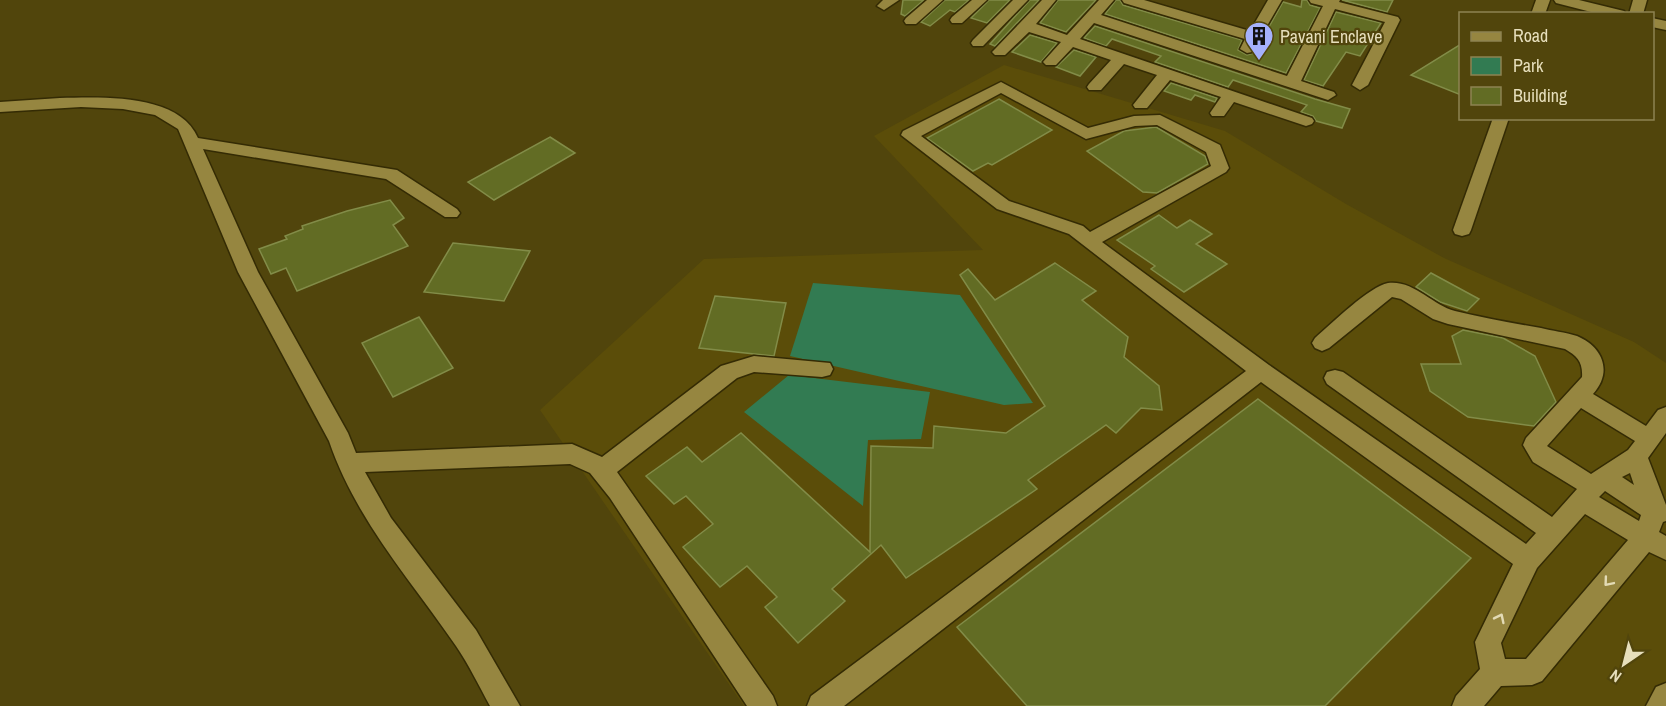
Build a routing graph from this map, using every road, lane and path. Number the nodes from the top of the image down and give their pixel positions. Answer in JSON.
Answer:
{"nodes":[{"id":1,"x":936,"y":0,"type":"edge"},
{"id":2,"x":980,"y":0,"type":"edge"},
{"id":3,"x":1021,"y":0,"type":"edge"},
{"id":4,"x":1049,"y":0,"type":"edge"},
{"id":5,"x":1107,"y":0,"type":"edge"},
{"id":6,"x":1129,"y":0,"type":"edge"},
{"id":7,"x":1275,"y":0,"type":"edge"},
{"id":8,"x":1316,"y":0,"type":"edge"},
{"id":9,"x":1562,"y":0,"type":"edge"},
{"id":10,"x":1332,"y":2,"type":"edge"},
{"id":11,"x":1172,"y":6,"type":"edge"},
{"id":12,"x":1611,"y":12,"type":"edge"},
{"id":13,"x":1092,"y":17,"type":"junction"},
{"id":14,"x":957,"y":20,"type":"dead end"},
{"id":15,"x":911,"y":21,"type":"dead end"},
{"id":16,"x":1027,"y":26,"type":"junction"},
{"id":17,"x":1255,"y":37,"type":"junction"},
{"id":18,"x":1070,"y":40,"type":"junction"},
{"id":19,"x":978,"y":44,"type":"dead end"},
{"id":20,"x":1000,"y":52,"type":"dead end"},
{"id":21,"x":1121,"y":57,"type":"junction"},
{"id":22,"x":1051,"y":62,"type":"dead end"},
{"id":23,"x":1236,"y":64,"type":"junction"},
{"id":24,"x":1167,"y":73,"type":"junction"},
{"id":25,"x":1292,"y":83,"type":"junction"},
{"id":26,"x":1360,"y":85,"type":"dead end"},
{"id":27,"x":1095,"y":87,"type":"dead end"},
{"id":28,"x":1231,"y":95,"type":"junction"},
{"id":29,"x":1328,"y":95,"type":"dead end"},
{"id":30,"x":1141,"y":105,"type":"dead end"},
{"id":31,"x":0,"y":107,"type":"edge"},
{"id":32,"x":1218,"y":113,"type":"dead end"},
{"id":33,"x":1500,"y":120,"type":"edge"},
{"id":34,"x":1306,"y":121,"type":"dead end"},
{"id":35,"x":194,"y":142,"type":"junction"},
{"id":36,"x":451,"y":213,"type":"dead end"},
{"id":37,"x":1462,"y":230,"type":"dead end"},
{"id":38,"x":1089,"y":241,"type":"junction"},
{"id":39,"x":1322,"y":343,"type":"dead end"},
{"id":40,"x":822,"y":369,"type":"dead end"},
{"id":41,"x":1261,"y":371,"type":"junction"},
{"id":42,"x":1335,"y":378,"type":"dead end"},
{"id":43,"x":1578,"y":396,"type":"junction"},
{"id":44,"x":1365,"y":399,"type":"junction"},
{"id":45,"x":1666,"y":416,"type":"edge"},
{"id":46,"x":1335,"y":423,"type":"junction"},
{"id":47,"x":1642,"y":448,"type":"junction"},
{"id":48,"x":348,"y":463,"type":"junction"},
{"id":49,"x":602,"y":471,"type":"junction"},
{"id":50,"x":1593,"y":488,"type":"junction"},
{"id":51,"x":1661,"y":514,"type":"edge"},
{"id":52,"x":1554,"y":532,"type":"junction"},
{"id":53,"x":1656,"y":544,"type":"edge"},
{"id":54,"x":1528,"y":560,"type":"junction"},
{"id":55,"x":1495,"y":673,"type":"junction"},
{"id":56,"x":1666,"y":697,"type":"edge"},
{"id":57,"x":506,"y":706,"type":"edge"},
{"id":58,"x":763,"y":706,"type":"edge"},
{"id":59,"x":821,"y":706,"type":"edge"},
{"id":60,"x":1466,"y":706,"type":"edge"},
{"id":61,"x":1660,"y":706,"type":"edge"}],
"edges":[{"from":1,"to":15,"type":"street"},
{"from":2,"to":14,"type":"street"},
{"from":3,"to":19,"type":"street"},
{"from":4,"to":16,"type":"street"},
{"from":5,"to":13,"type":"street"},
{"from":6,"to":11,"type":"street"},
{"from":7,"to":17,"type":"street"},
{"from":8,"to":10,"type":"street"},
{"from":9,"to":12,"type":"street"},
{"from":10,"to":25,"type":"street"},
{"from":10,"to":26,"type":"street"},
{"from":11,"to":17,"type":"street"},
{"from":13,"to":18,"type":"street"},
{"from":13,"to":23,"type":"street"},
{"from":16,"to":18,"type":"street"},
{"from":16,"to":20,"type":"street"},
{"from":17,"to":23,"type":"street"},
{"from":18,"to":21,"type":"street"},
{"from":18,"to":22,"type":"street"},
{"from":21,"to":24,"type":"street"},
{"from":21,"to":27,"type":"street"},
{"from":23,"to":25,"type":"street"},
{"from":24,"to":28,"type":"street"},
{"from":24,"to":30,"type":"street"},
{"from":25,"to":29,"type":"street"},
{"from":28,"to":32,"type":"street"},
{"from":28,"to":34,"type":"street"},
{"from":31,"to":35,"type":"street"},
{"from":33,"to":37,"type":"street"},
{"from":35,"to":36,"type":"street"},
{"from":35,"to":48,"type":"street"},
{"from":38,"to":38,"type":"street"},
{"from":38,"to":41,"type":"street"},
{"from":39,"to":43,"type":"street"},
{"from":40,"to":49,"type":"street"},
{"from":41,"to":46,"type":"street"},
{"from":41,"to":59,"type":"street"},
{"from":42,"to":44,"type":"street"},
{"from":43,"to":47,"type":"street"},
{"from":43,"to":50,"type":"street"},
{"from":44,"to":46,"type":"street"},
{"from":44,"to":52,"type":"street"},
{"from":45,"to":47,"type":"street"},
{"from":46,"to":54,"type":"street"},
{"from":47,"to":50,"type":"street"},
{"from":47,"to":51,"type":"street"},
{"from":48,"to":49,"type":"street"},
{"from":48,"to":57,"type":"street"},
{"from":49,"to":58,"type":"street"},
{"from":50,"to":51,"type":"street"},
{"from":50,"to":52,"type":"street"},
{"from":50,"to":53,"type":"street"},
{"from":51,"to":53,"type":"street"},
{"from":52,"to":54,"type":"street"},
{"from":53,"to":55,"type":"street","one_way":true},
{"from":55,"to":54,"type":"street","one_way":true},
{"from":55,"to":60,"type":"street"},
{"from":56,"to":61,"type":"street"}]}
